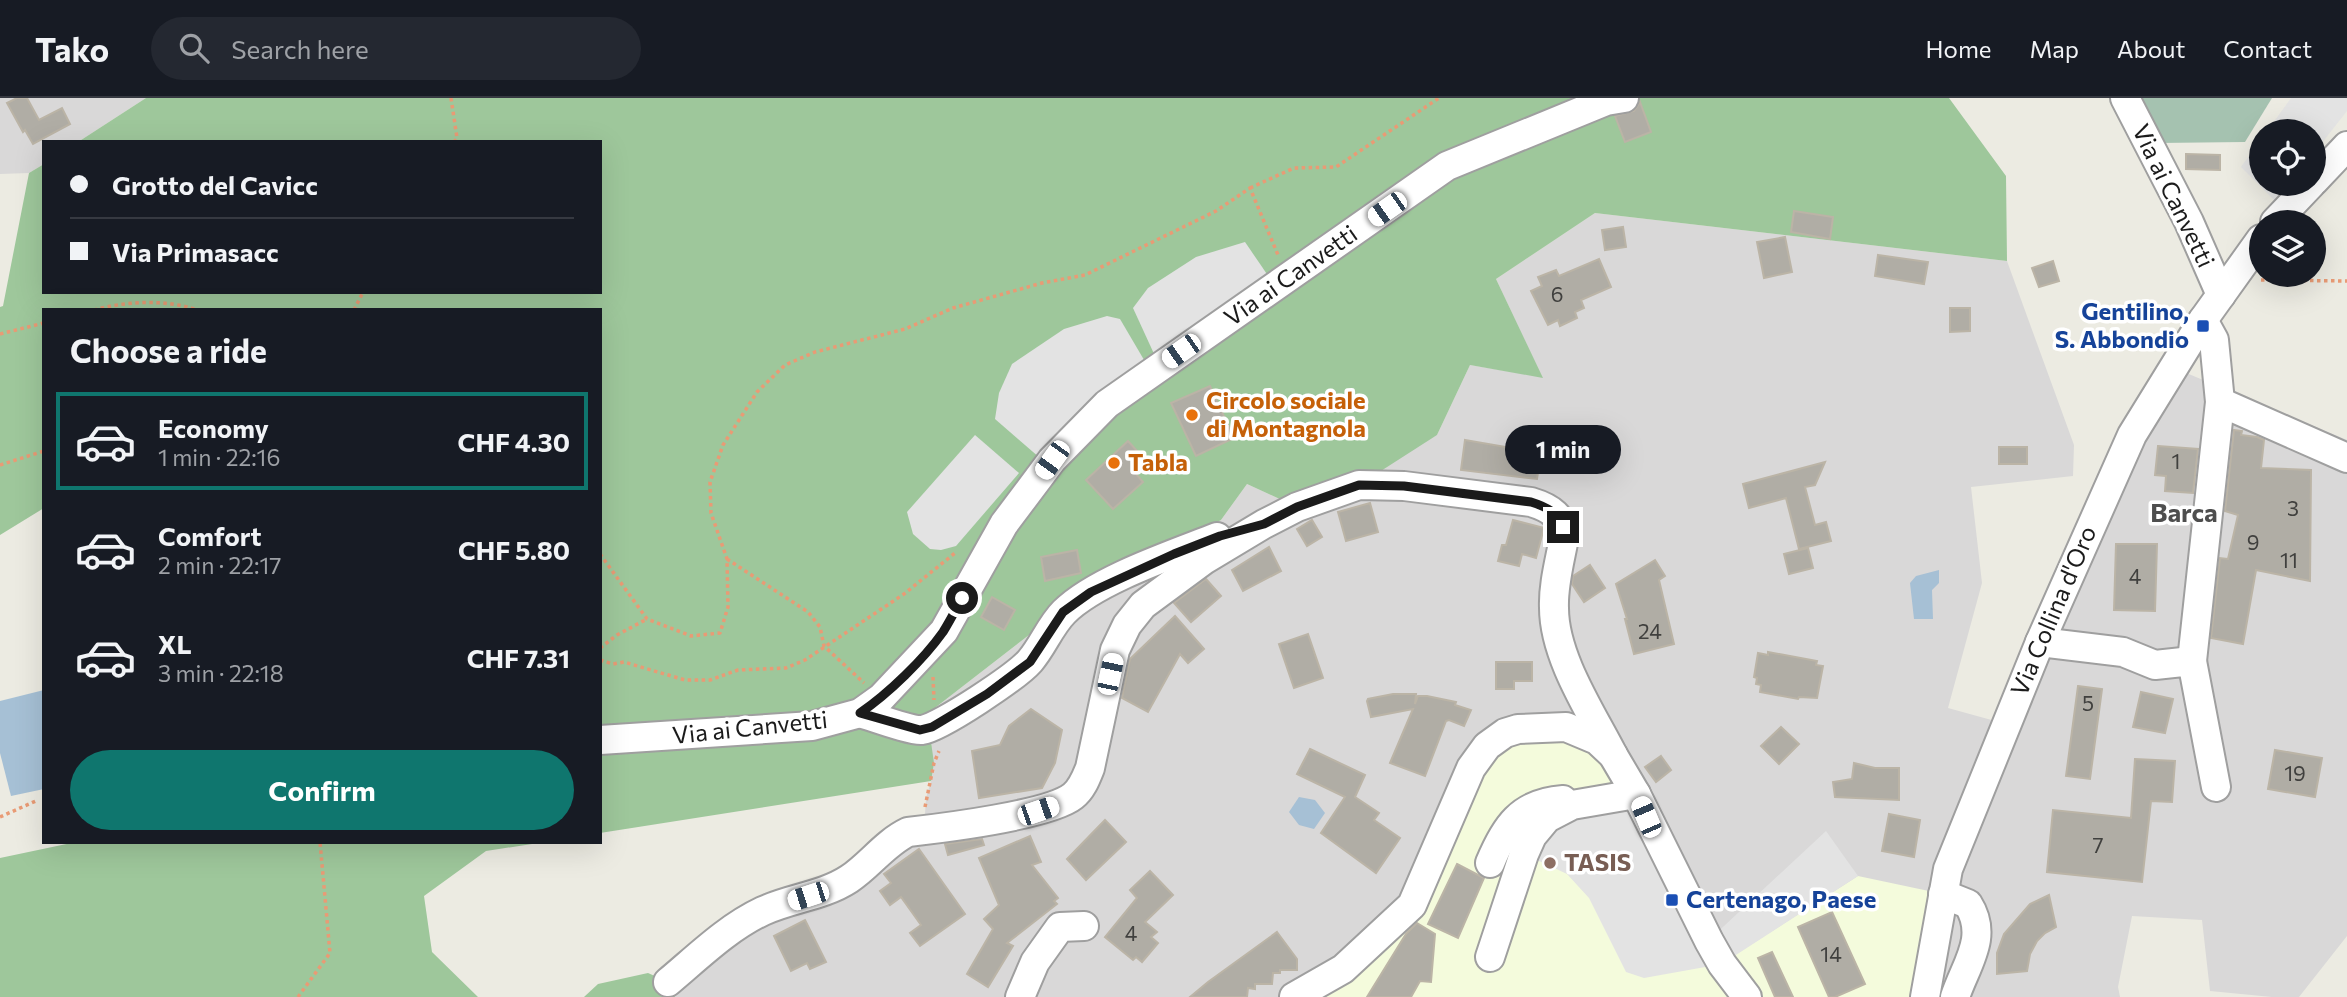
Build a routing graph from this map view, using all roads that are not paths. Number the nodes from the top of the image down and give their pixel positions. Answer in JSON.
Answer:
{"nodes":[{"id":1,"x":1624,"y":98,"type":"edge"},
{"id":2,"x":2124,"y":98,"type":"edge"},
{"id":3,"x":2347,"y":146,"type":"edge"},
{"id":4,"x":2326,"y":168,"type":"edge"},
{"id":5,"x":2300,"y":196,"type":"edge"},
{"id":6,"x":2286,"y":210,"type":"edge"},
{"id":7,"x":2249,"y":254,"type":"edge"},
{"id":8,"x":2226,"y":287,"type":"junction"},
{"id":9,"x":2203,"y":320,"type":"junction"},
{"id":10,"x":2220,"y":402,"type":"junction"},
{"id":11,"x":2347,"y":458,"type":"edge"},
{"id":12,"x":1264,"y":524,"type":"junction"},
{"id":13,"x":2040,"y":642,"type":"junction"},
{"id":14,"x":2192,"y":661,"type":"junction"},
{"id":15,"x":871,"y":706,"type":"junction"},
{"id":16,"x":602,"y":740,"type":"edge"},
{"id":17,"x":1612,"y":755,"type":"junction"},
{"id":18,"x":2216,"y":787,"type":"dead end"},
{"id":19,"x":1636,"y":794,"type":"junction"},
{"id":20,"x":1591,"y":802,"type":"junction"},
{"id":21,"x":1490,"y":863,"type":"dead end"},
{"id":22,"x":1943,"y":894,"type":"junction"},
{"id":23,"x":1084,"y":926,"type":"dead end"},
{"id":24,"x":1490,"y":957,"type":"dead end"},
{"id":25,"x":668,"y":982,"type":"dead end"},
{"id":26,"x":1020,"y":997,"type":"edge"},
{"id":27,"x":1294,"y":997,"type":"edge"},
{"id":28,"x":1747,"y":997,"type":"edge"},
{"id":29,"x":1925,"y":997,"type":"edge"},
{"id":30,"x":1955,"y":997,"type":"edge"}],
"edges":[{"from":1,"to":15,"type":"street","name":"Via ai Canvetti"},
{"from":2,"to":8,"type":"street","name":"Via ai Canvetti"},
{"from":3,"to":4,"type":"street"},
{"from":5,"to":6,"type":"street"},
{"from":7,"to":8,"type":"street","name":"Via Collina d'Oro"},
{"from":8,"to":9,"type":"street","name":"Via Collina d'Oro"},
{"from":9,"to":10,"type":"street"},
{"from":9,"to":13,"type":"street","name":"Via Collina d'Oro"},
{"from":10,"to":11,"type":"street"},
{"from":10,"to":14,"type":"street"},
{"from":12,"to":15,"type":"street"},
{"from":12,"to":17,"type":"street"},
{"from":12,"to":25,"type":"street"},
{"from":13,"to":14,"type":"street"},
{"from":13,"to":22,"type":"street","name":"Via Collina d'Oro"},
{"from":14,"to":18,"type":"street"},
{"from":15,"to":16,"type":"street","name":"Via ai Canvetti"},
{"from":17,"to":19,"type":"street"},
{"from":17,"to":27,"type":"street"},
{"from":19,"to":20,"type":"street"},
{"from":19,"to":28,"type":"street"},
{"from":20,"to":21,"type":"street"},
{"from":20,"to":24,"type":"street"},
{"from":22,"to":29,"type":"street","name":"Via Collina d'Oro"},
{"from":22,"to":30,"type":"street"},
{"from":23,"to":26,"type":"street"}]}
